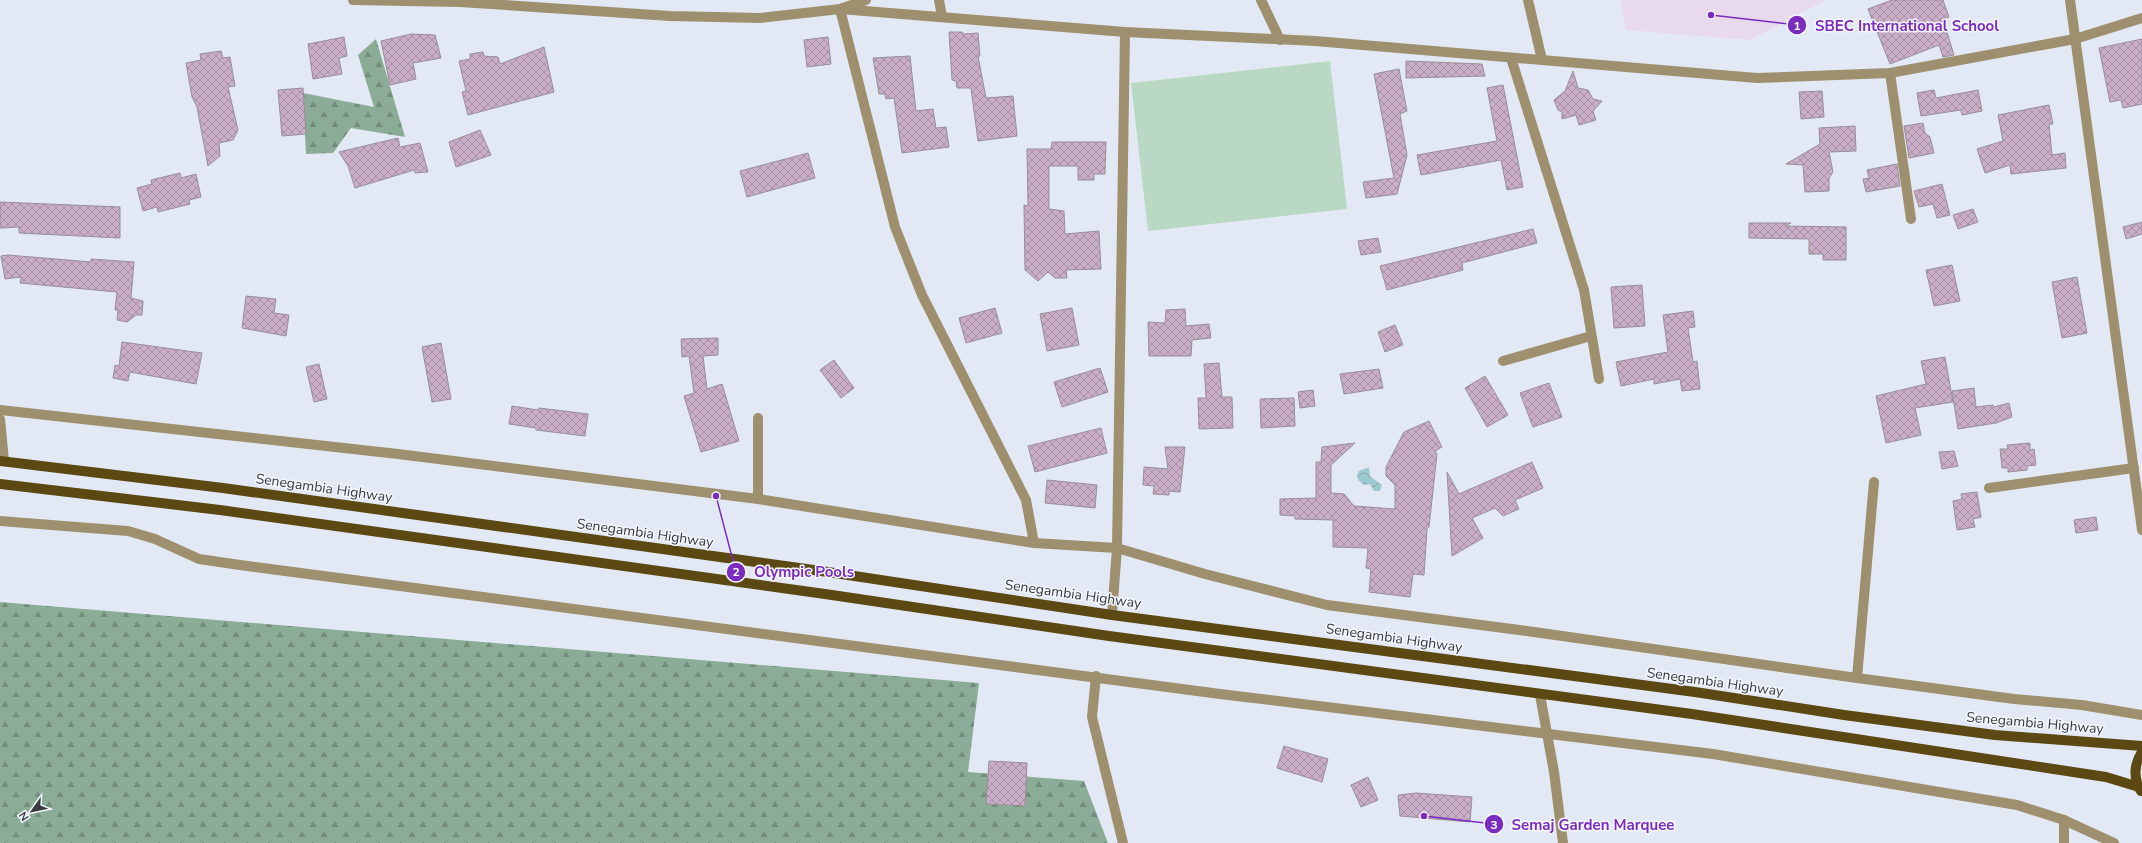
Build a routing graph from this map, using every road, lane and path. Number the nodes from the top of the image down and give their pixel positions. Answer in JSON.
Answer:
{"nodes":[{"id":1,"x":353,"y":0,"type":"edge"},
{"id":2,"x":866,"y":0,"type":"edge"},
{"id":3,"x":939,"y":0,"type":"edge"},
{"id":4,"x":1260,"y":0,"type":"edge"},
{"id":5,"x":1528,"y":0,"type":"edge"},
{"id":6,"x":2070,"y":0,"type":"edge"},
{"id":7,"x":460,"y":1,"type":"edge"},
{"id":8,"x":840,"y":9,"type":"junction"},
{"id":9,"x":942,"y":17,"type":"junction"},
{"id":10,"x":2142,"y":18,"type":"edge"},
{"id":11,"x":1125,"y":32,"type":"junction"},
{"id":12,"x":2075,"y":39,"type":"junction"},
{"id":13,"x":1280,"y":40,"type":"junction"},
{"id":14,"x":1511,"y":58,"type":"junction"},
{"id":15,"x":1542,"y":60,"type":"junction"},
{"id":16,"x":1890,"y":73,"type":"junction"},
{"id":17,"x":1911,"y":219,"type":"dead end"},
{"id":18,"x":1591,"y":336,"type":"junction"},
{"id":19,"x":1502,"y":361,"type":"dead end"},
{"id":20,"x":1599,"y":379,"type":"dead end"},
{"id":21,"x":0,"y":410,"type":"edge"},
{"id":22,"x":758,"y":418,"type":"dead end"},
{"id":23,"x":0,"y":419,"type":"edge"},
{"id":24,"x":2,"y":461,"type":"edge"},
{"id":25,"x":2134,"y":468,"type":"junction"},
{"id":26,"x":1874,"y":482,"type":"dead end"},
{"id":27,"x":0,"y":484,"type":"edge"},
{"id":28,"x":1989,"y":488,"type":"dead end"},
{"id":29,"x":758,"y":499,"type":"junction"},
{"id":30,"x":0,"y":521,"type":"edge"},
{"id":31,"x":2142,"y":530,"type":"edge"},
{"id":32,"x":1034,"y":543,"type":"junction"},
{"id":33,"x":1117,"y":548,"type":"junction"},
{"id":34,"x":1112,"y":614,"type":"junction"},
{"id":35,"x":1096,"y":676,"type":"junction"},
{"id":36,"x":1857,"y":678,"type":"junction"},
{"id":37,"x":1540,"y":695,"type":"junction"},
{"id":38,"x":2142,"y":715,"type":"edge"},
{"id":39,"x":1547,"y":734,"type":"junction"},
{"id":40,"x":2142,"y":746,"type":"edge"},
{"id":41,"x":2142,"y":752,"type":"edge"},
{"id":42,"x":2140,"y":789,"type":"edge"},
{"id":43,"x":2064,"y":820,"type":"junction"},
{"id":44,"x":1123,"y":843,"type":"edge"},
{"id":45,"x":1563,"y":843,"type":"edge"},
{"id":46,"x":2064,"y":843,"type":"edge"},
{"id":47,"x":2114,"y":843,"type":"edge"}],
"edges":[{"from":1,"to":7,"type":"street"},
{"from":2,"to":8,"type":"street"},
{"from":3,"to":9,"type":"street"},
{"from":4,"to":13,"type":"street"},
{"from":5,"to":15,"type":"street"},
{"from":6,"to":12,"type":"street"},
{"from":7,"to":8,"type":"street"},
{"from":8,"to":9,"type":"street"},
{"from":8,"to":32,"type":"street"},
{"from":9,"to":11,"type":"street"},
{"from":10,"to":12,"type":"street"},
{"from":11,"to":13,"type":"street"},
{"from":11,"to":33,"type":"street"},
{"from":12,"to":16,"type":"street"},
{"from":12,"to":25,"type":"street"},
{"from":13,"to":14,"type":"street"},
{"from":14,"to":15,"type":"street"},
{"from":14,"to":18,"type":"street"},
{"from":15,"to":16,"type":"street"},
{"from":16,"to":17,"type":"street"},
{"from":18,"to":19,"type":"street"},
{"from":18,"to":20,"type":"street"},
{"from":21,"to":29,"type":"street"},
{"from":22,"to":29,"type":"street"},
{"from":23,"to":24,"type":"street"},
{"from":24,"to":34,"type":"main road","name":"Senegambia Highway"},
{"from":25,"to":28,"type":"street"},
{"from":25,"to":31,"type":"street"},
{"from":26,"to":36,"type":"street"},
{"from":27,"to":37,"type":"main road"},
{"from":29,"to":32,"type":"street"},
{"from":30,"to":35,"type":"street"},
{"from":32,"to":33,"type":"street"},
{"from":33,"to":34,"type":"street"},
{"from":33,"to":36,"type":"street"},
{"from":34,"to":40,"type":"main road","name":"Senegambia Highway"},
{"from":35,"to":39,"type":"street"},
{"from":35,"to":44,"type":"street"},
{"from":36,"to":38,"type":"street"},
{"from":37,"to":39,"type":"street"},
{"from":37,"to":42,"type":"main road"},
{"from":39,"to":43,"type":"street"},
{"from":39,"to":45,"type":"street"},
{"from":41,"to":42,"type":"main road"},
{"from":43,"to":46,"type":"street"},
{"from":43,"to":47,"type":"street"}]}
